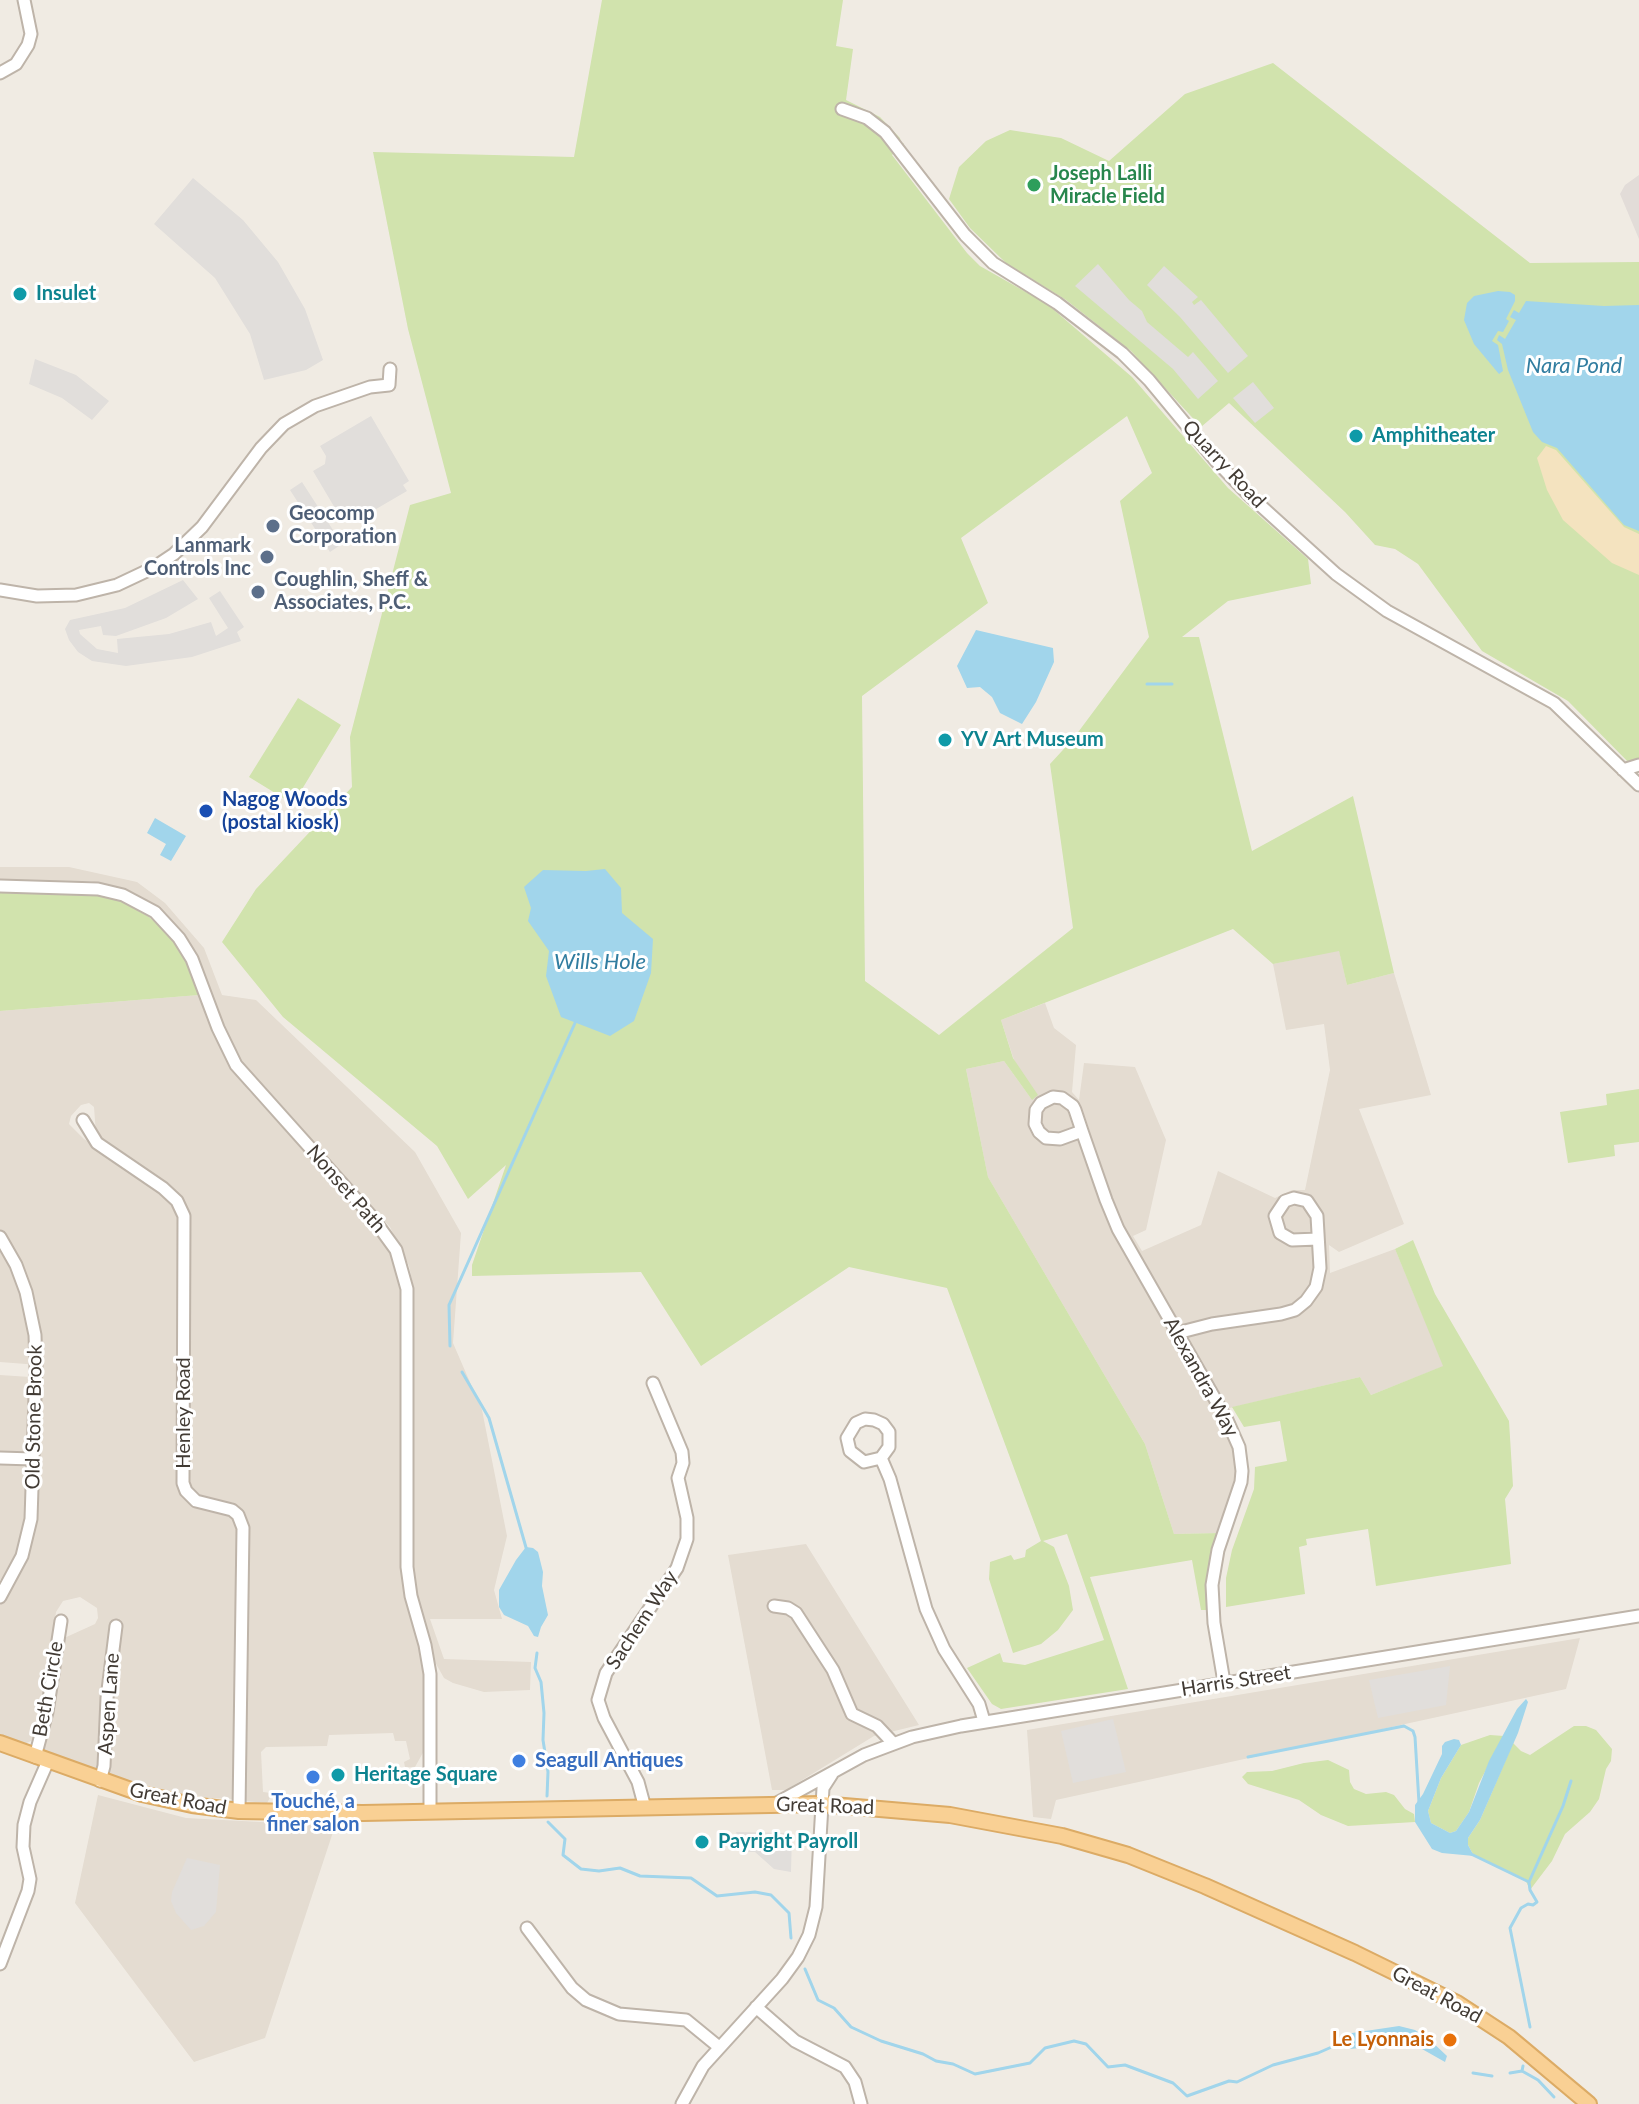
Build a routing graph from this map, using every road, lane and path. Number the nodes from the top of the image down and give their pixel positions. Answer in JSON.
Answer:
{"nodes":[{"id":1,"x":24,"y":0,"type":"edge"},
{"id":2,"x":0,"y":73,"type":"edge"},
{"id":3,"x":842,"y":109,"type":"dead end"},
{"id":4,"x":390,"y":369,"type":"dead end"},
{"id":5,"x":0,"y":590,"type":"edge"},
{"id":6,"x":1639,"y":765,"type":"edge"},
{"id":7,"x":1623,"y":770,"type":"junction"},
{"id":8,"x":1639,"y":785,"type":"edge"},
{"id":9,"x":0,"y":886,"type":"edge"},
{"id":10,"x":83,"y":1120,"type":"dead end"},
{"id":11,"x":1082,"y":1131,"type":"junction"},
{"id":12,"x":0,"y":1237,"type":"edge"},
{"id":13,"x":1318,"y":1239,"type":"junction"},
{"id":14,"x":1177,"y":1333,"type":"junction"},
{"id":15,"x":653,"y":1383,"type":"dead end"},
{"id":16,"x":0,"y":1458,"type":"edge"},
{"id":17,"x":881,"y":1458,"type":"dead end"},
{"id":18,"x":33,"y":1459,"type":"junction"},
{"id":19,"x":2,"y":1590,"type":"edge"},
{"id":20,"x":774,"y":1606,"type":"dead end"},
{"id":21,"x":1639,"y":1616,"type":"edge"},
{"id":22,"x":61,"y":1621,"type":"dead end"},
{"id":23,"x":116,"y":1626,"type":"dead end"},
{"id":24,"x":1224,"y":1682,"type":"junction"},
{"id":25,"x":984,"y":1721,"type":"junction"},
{"id":26,"x":0,"y":1743,"type":"edge"},
{"id":27,"x":893,"y":1743,"type":"junction"},
{"id":28,"x":42,"y":1759,"type":"junction"},
{"id":29,"x":838,"y":1768,"type":"junction"},
{"id":30,"x":100,"y":1781,"type":"junction"},
{"id":31,"x":775,"y":1804,"type":"junction"},
{"id":32,"x":821,"y":1804,"type":"junction"},
{"id":33,"x":645,"y":1808,"type":"junction"},
{"id":34,"x":239,"y":1811,"type":"junction"},
{"id":35,"x":430,"y":1811,"type":"junction"},
{"id":36,"x":527,"y":1928,"type":"dead end"},
{"id":37,"x":0,"y":1964,"type":"edge"},
{"id":38,"x":756,"y":2007,"type":"junction"},
{"id":39,"x":719,"y":2047,"type":"junction"},
{"id":40,"x":682,"y":2104,"type":"edge"},
{"id":41,"x":861,"y":2104,"type":"edge"},
{"id":42,"x":1589,"y":2104,"type":"edge"}],
"edges":[{"from":1,"to":2,"type":"street"},
{"from":3,"to":7,"type":"street","name":"Quarry Road"},
{"from":4,"to":5,"type":"street"},
{"from":6,"to":7,"type":"street"},
{"from":7,"to":8,"type":"street","name":"Quarry Road"},
{"from":9,"to":35,"type":"street","name":"Nonset Path"},
{"from":10,"to":34,"type":"street","name":"Henley Road"},
{"from":11,"to":11,"type":"street","name":"Alexandra Way"},
{"from":11,"to":14,"type":"street","name":"Alexandra Way"},
{"from":12,"to":18,"type":"street","name":"Old Stone Brook"},
{"from":13,"to":13,"type":"street"},
{"from":13,"to":14,"type":"street"},
{"from":14,"to":24,"type":"street","name":"Alexandra Way"},
{"from":15,"to":33,"type":"street","name":"Sachem Way"},
{"from":16,"to":18,"type":"street"},
{"from":17,"to":25,"type":"street"},
{"from":18,"to":19,"type":"street","name":"Old Stone Brook"},
{"from":20,"to":27,"type":"street"},
{"from":21,"to":24,"type":"street","name":"Harris Street"},
{"from":22,"to":28,"type":"street","name":"Beth Circle"},
{"from":23,"to":30,"type":"street","name":"Aspen Lane"},
{"from":24,"to":25,"type":"street","name":"Harris Street"},
{"from":25,"to":27,"type":"street","name":"Harris Street"},
{"from":26,"to":28,"type":"main road","name":"Great Road"},
{"from":27,"to":29,"type":"street","name":"Harris Street"},
{"from":28,"to":30,"type":"main road","name":"Great Road"},
{"from":28,"to":37,"type":"street","name":"Beth Circle"},
{"from":29,"to":31,"type":"street","name":"Harris Street"},
{"from":29,"to":32,"type":"street"},
{"from":30,"to":34,"type":"main road","name":"Great Road"},
{"from":31,"to":32,"type":"main road","name":"Great Road"},
{"from":31,"to":33,"type":"main road","name":"Great Road"},
{"from":32,"to":38,"type":"street"},
{"from":32,"to":42,"type":"main road","name":"Great Road"},
{"from":33,"to":35,"type":"main road","name":"Great Road"},
{"from":34,"to":35,"type":"main road","name":"Great Road"},
{"from":36,"to":39,"type":"street"},
{"from":38,"to":39,"type":"street"},
{"from":38,"to":41,"type":"street"},
{"from":39,"to":40,"type":"street"}]}
